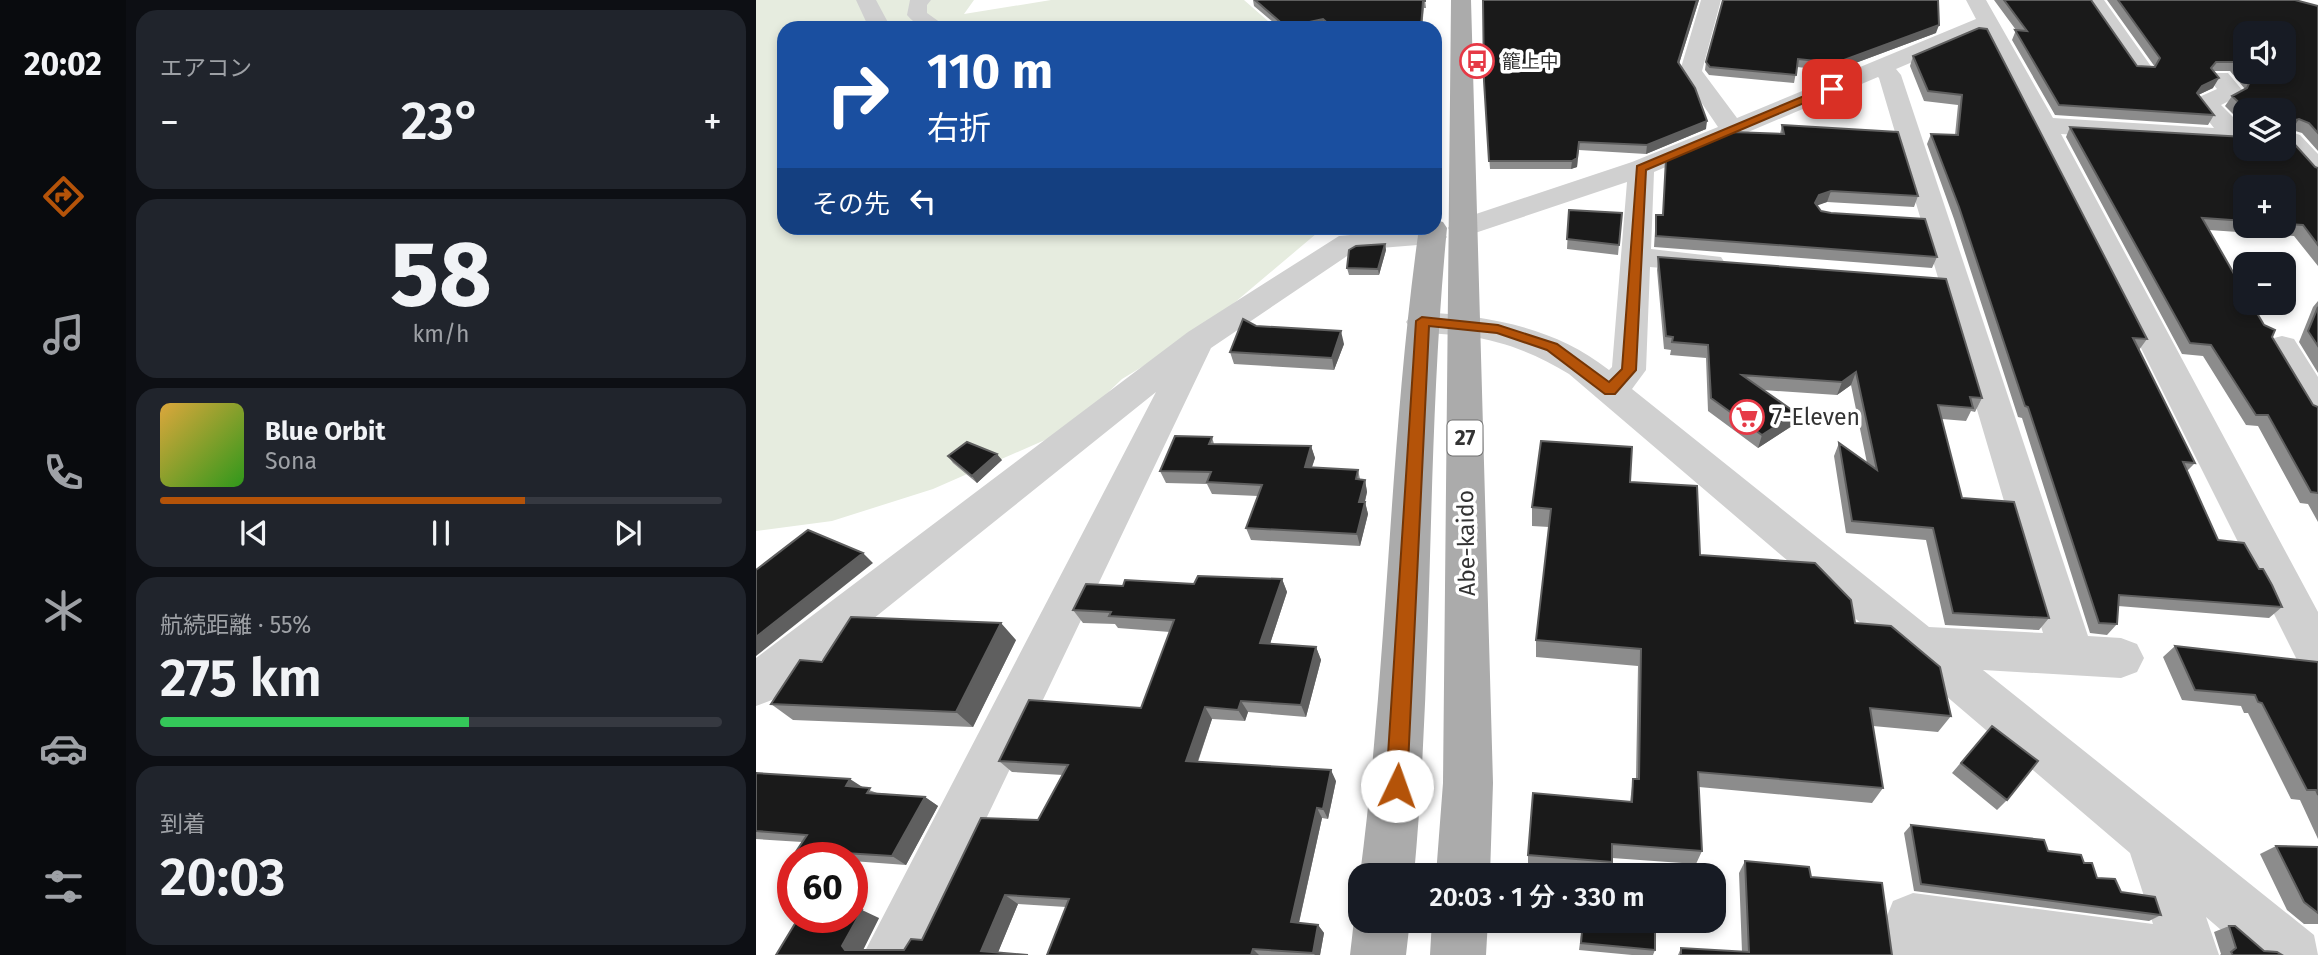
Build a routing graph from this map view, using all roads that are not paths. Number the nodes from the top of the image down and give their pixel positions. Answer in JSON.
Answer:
{"nodes":[{"id":1,"x":866,"y":0,"type":"edge"},
{"id":2,"x":921,"y":0,"type":"edge"},
{"id":3,"x":1442,"y":0,"type":"edge"},
{"id":4,"x":1461,"y":0,"type":"edge"},
{"id":5,"x":1711,"y":0,"type":"edge"},
{"id":6,"x":2094,"y":0,"type":"edge"},
{"id":7,"x":1982,"y":11,"type":"edge"},
{"id":8,"x":876,"y":21,"type":"edge"},
{"id":9,"x":926,"y":21,"type":"edge"},
{"id":10,"x":1441,"y":21,"type":"edge"},
{"id":11,"x":1881,"y":68,"type":"junction"},
{"id":12,"x":2142,"y":69,"type":"edge"},
{"id":13,"x":2220,"y":78,"type":"edge"},
{"id":14,"x":2044,"y":125,"type":"junction"},
{"id":15,"x":2233,"y":129,"type":"edge"},
{"id":16,"x":1733,"y":130,"type":"junction"},
{"id":17,"x":2233,"y":137,"type":"edge"},
{"id":18,"x":2296,"y":140,"type":"edge"},
{"id":19,"x":2318,"y":141,"type":"edge"},
{"id":20,"x":2296,"y":149,"type":"edge"},
{"id":21,"x":1641,"y":169,"type":"junction"},
{"id":22,"x":2318,"y":170,"type":"edge"},
{"id":23,"x":1442,"y":231,"type":"edge"},
{"id":24,"x":1408,"y":235,"type":"edge"},
{"id":25,"x":1636,"y":257,"type":"junction"},
{"id":26,"x":1733,"y":265,"type":"edge"},
{"id":27,"x":1443,"y":323,"type":"junction"},
{"id":28,"x":1200,"y":340,"type":"junction"},
{"id":29,"x":2282,"y":347,"type":"edge"},
{"id":30,"x":1610,"y":390,"type":"junction"},
{"id":31,"x":2318,"y":406,"type":"edge"},
{"id":32,"x":2301,"y":594,"type":"edge"},
{"id":33,"x":1921,"y":646,"type":"junction"},
{"id":34,"x":2072,"y":656,"type":"junction"},
{"id":35,"x":2318,"y":656,"type":"edge"},
{"id":36,"x":2121,"y":658,"type":"dead end"},
{"id":37,"x":756,"y":685,"type":"edge"},
{"id":38,"x":2151,"y":837,"type":"junction"},
{"id":39,"x":1388,"y":863,"type":"edge"},
{"id":40,"x":1464,"y":863,"type":"edge"},
{"id":41,"x":1381,"y":933,"type":"edge"},
{"id":42,"x":1459,"y":933,"type":"edge"},
{"id":43,"x":891,"y":955,"type":"edge"},
{"id":44,"x":1378,"y":955,"type":"edge"},
{"id":45,"x":1458,"y":955,"type":"edge"},
{"id":46,"x":1919,"y":955,"type":"edge"},
{"id":47,"x":2170,"y":955,"type":"edge"},
{"id":48,"x":2191,"y":955,"type":"edge"},
{"id":49,"x":2294,"y":955,"type":"edge"}],
"edges":[{"from":1,"to":8,"type":"street"},
{"from":2,"to":9,"type":"street"},
{"from":3,"to":10,"type":"main road"},
{"from":4,"to":23,"type":"main road","name":"Abe-kaido","number":"27"},
{"from":5,"to":16,"type":"street"},
{"from":6,"to":12,"type":"street"},
{"from":7,"to":11,"type":"street"},
{"from":7,"to":14,"type":"street"},
{"from":11,"to":16,"type":"street"},
{"from":11,"to":34,"type":"street"},
{"from":13,"to":15,"type":"street"},
{"from":14,"to":17,"type":"street"},
{"from":14,"to":32,"type":"street"},
{"from":16,"to":21,"type":"street"},
{"from":18,"to":19,"type":"street"},
{"from":20,"to":22,"type":"street"},
{"from":21,"to":23,"type":"street"},
{"from":21,"to":25,"type":"street"},
{"from":23,"to":27,"type":"main road","name":"Abe-kaido","number":"27"},
{"from":24,"to":28,"type":"street"},
{"from":25,"to":26,"type":"street"},
{"from":25,"to":30,"type":"street"},
{"from":27,"to":30,"type":"street"},
{"from":27,"to":39,"type":"main road","name":"Abe-kaido","number":"27"},
{"from":27,"to":40,"type":"main road","name":"Abe-kaido","number":"27"},
{"from":28,"to":37,"type":"street"},
{"from":28,"to":43,"type":"street"},
{"from":29,"to":31,"type":"street"},
{"from":30,"to":33,"type":"street"},
{"from":32,"to":35,"type":"street"},
{"from":33,"to":34,"type":"street"},
{"from":33,"to":38,"type":"street"},
{"from":34,"to":36,"type":"street"},
{"from":38,"to":48,"type":"street"},
{"from":38,"to":49,"type":"street"},
{"from":41,"to":44,"type":"main road"},
{"from":42,"to":45,"type":"main road"},
{"from":46,"to":47,"type":"street"}]}
